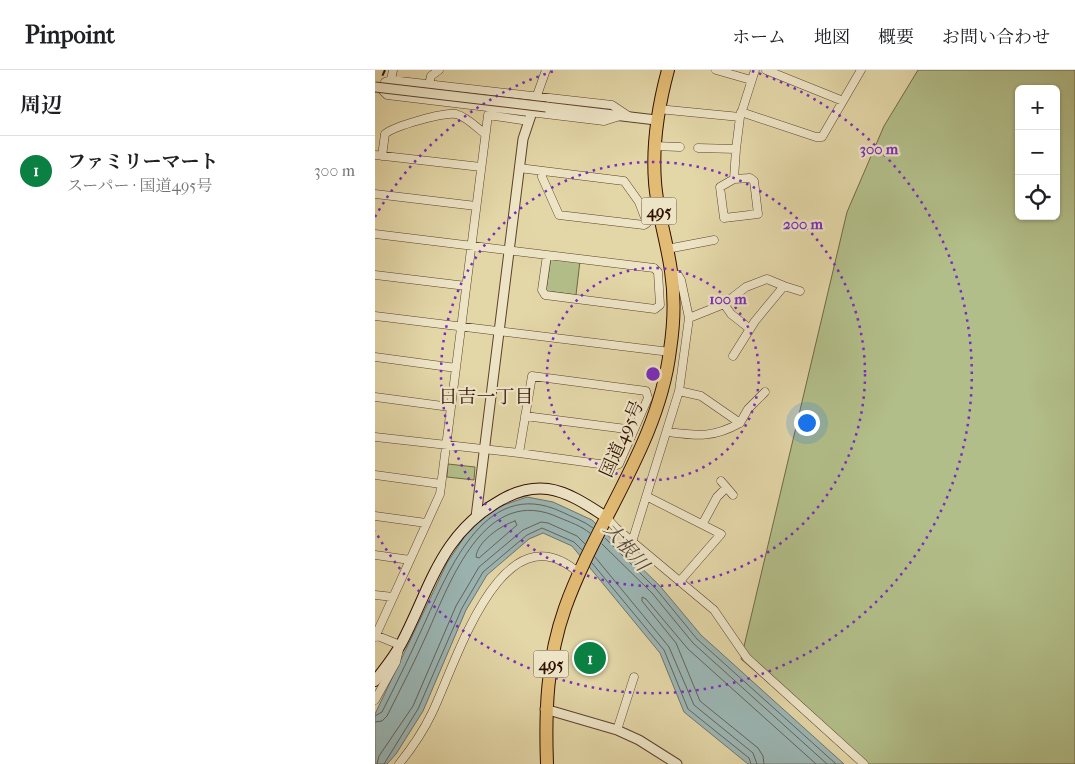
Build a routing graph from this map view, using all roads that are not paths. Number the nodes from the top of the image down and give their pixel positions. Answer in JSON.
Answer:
{"nodes":[{"id":1,"x":393,"y":70,"type":"edge"},
{"id":2,"x":439,"y":70,"type":"edge"},
{"id":3,"x":546,"y":70,"type":"edge"},
{"id":4,"x":668,"y":70,"type":"edge"},
{"id":5,"x":716,"y":70,"type":"edge"},
{"id":6,"x":755,"y":70,"type":"edge"},
{"id":7,"x":765,"y":70,"type":"edge"},
{"id":8,"x":861,"y":70,"type":"edge"},
{"id":9,"x":391,"y":80,"type":"junction"},
{"id":10,"x":751,"y":80,"type":"junction"},
{"id":11,"x":429,"y":85,"type":"junction"},
{"id":12,"x":375,"y":87,"type":"edge"},
{"id":13,"x":537,"y":97,"type":"junction"},
{"id":14,"x":843,"y":101,"type":"junction"},
{"id":15,"x":532,"y":112,"type":"junction"},
{"id":16,"x":741,"y":114,"type":"junction"},
{"id":17,"x":657,"y":115,"type":"junction"},
{"id":18,"x":626,"y":116,"type":"junction"},
{"id":19,"x":529,"y":121,"type":"junction"},
{"id":20,"x":485,"y":134,"type":"junction"},
{"id":21,"x":654,"y":146,"type":"junction"},
{"id":22,"x":680,"y":147,"type":"dead end"},
{"id":23,"x":698,"y":148,"type":"dead end"},
{"id":24,"x":736,"y":149,"type":"junction"},
{"id":25,"x":379,"y":156,"type":"edge"},
{"id":26,"x":481,"y":167,"type":"junction"},
{"id":27,"x":519,"y":168,"type":"junction"},
{"id":28,"x":542,"y":171,"type":"junction"},
{"id":29,"x":734,"y":179,"type":"junction"},
{"id":30,"x":375,"y":194,"type":"edge"},
{"id":31,"x":476,"y":206,"type":"junction"},
{"id":32,"x":375,"y":234,"type":"edge"},
{"id":33,"x":714,"y":240,"type":"dead end"},
{"id":34,"x":472,"y":246,"type":"junction"},
{"id":35,"x":667,"y":249,"type":"junction"},
{"id":36,"x":509,"y":250,"type":"junction"},
{"id":37,"x":547,"y":255,"type":"junction"},
{"id":38,"x":672,"y":274,"type":"junction"},
{"id":39,"x":375,"y":275,"type":"edge"},
{"id":40,"x":466,"y":286,"type":"junction"},
{"id":41,"x":784,"y":286,"type":"junction"},
{"id":42,"x":800,"y":290,"type":"dead end"},
{"id":43,"x":724,"y":304,"type":"junction"},
{"id":44,"x":375,"y":316,"type":"edge"},
{"id":45,"x":689,"y":318,"type":"junction"},
{"id":46,"x":461,"y":327,"type":"junction"},
{"id":47,"x":750,"y":329,"type":"junction"},
{"id":48,"x":498,"y":331,"type":"junction"},
{"id":49,"x":733,"y":356,"type":"dead end"},
{"id":50,"x":375,"y":357,"type":"edge"},
{"id":51,"x":669,"y":358,"type":"junction"},
{"id":52,"x":683,"y":366,"type":"junction"},
{"id":53,"x":456,"y":368,"type":"junction"},
{"id":54,"x":679,"y":392,"type":"junction"},
{"id":55,"x":765,"y":392,"type":"dead end"},
{"id":56,"x":375,"y":397,"type":"edge"},
{"id":57,"x":451,"y":407,"type":"junction"},
{"id":58,"x":525,"y":416,"type":"junction"},
{"id":59,"x":740,"y":423,"type":"junction"},
{"id":60,"x":634,"y":430,"type":"junction"},
{"id":61,"x":668,"y":432,"type":"junction"},
{"id":62,"x":375,"y":437,"type":"edge"},
{"id":63,"x":446,"y":446,"type":"junction"},
{"id":64,"x":484,"y":449,"type":"junction"},
{"id":65,"x":519,"y":453,"type":"junction"},
{"id":66,"x":375,"y":475,"type":"edge"},
{"id":67,"x":721,"y":481,"type":"dead end"},
{"id":68,"x":441,"y":484,"type":"junction"},
{"id":69,"x":726,"y":488,"type":"junction"},
{"id":70,"x":733,"y":495,"type":"dead end"},
{"id":71,"x":647,"y":497,"type":"junction"},
{"id":72,"x":375,"y":516,"type":"edge"},
{"id":73,"x":476,"y":516,"type":"junction"},
{"id":74,"x":605,"y":520,"type":"junction"},
{"id":75,"x":426,"y":523,"type":"junction"},
{"id":76,"x":703,"y":523,"type":"junction"},
{"id":77,"x":632,"y":542,"type":"junction"},
{"id":78,"x":375,"y":555,"type":"edge"},
{"id":79,"x":410,"y":560,"type":"junction"},
{"id":80,"x":581,"y":572,"type":"junction"},
{"id":81,"x":680,"y":581,"type":"junction"},
{"id":82,"x":375,"y":595,"type":"edge"},
{"id":83,"x":393,"y":597,"type":"junction"},
{"id":84,"x":375,"y":636,"type":"edge"},
{"id":85,"x":400,"y":645,"type":"junction"},
{"id":86,"x":634,"y":677,"type":"dead end"},
{"id":87,"x":375,"y":682,"type":"edge"},
{"id":88,"x":375,"y":700,"type":"edge"},
{"id":89,"x":545,"y":709,"type":"junction"},
{"id":90,"x":617,"y":730,"type":"junction"},
{"id":91,"x":673,"y":763,"type":"edge"},
{"id":92,"x":399,"y":764,"type":"edge"},
{"id":93,"x":547,"y":764,"type":"edge"},
{"id":94,"x":864,"y":764,"type":"edge"}],
"edges":[{"from":1,"to":9,"type":"street"},
{"from":2,"to":11,"type":"street"},
{"from":3,"to":13,"type":"street"},
{"from":4,"to":17,"type":"highway","name":"国道495号","number":"495"},
{"from":5,"to":10,"type":"street"},
{"from":6,"to":10,"type":"street"},
{"from":7,"to":14,"type":"street"},
{"from":8,"to":14,"type":"street"},
{"from":9,"to":11,"type":"street"},
{"from":9,"to":15,"type":"street"},
{"from":10,"to":16,"type":"street"},
{"from":11,"to":13,"type":"street"},
{"from":12,"to":18,"type":"street","bridge":true},
{"from":13,"to":15,"type":"street"},
{"from":13,"to":18,"type":"street"},
{"from":14,"to":16,"type":"street"},
{"from":15,"to":18,"type":"street"},
{"from":15,"to":19,"type":"street"},
{"from":16,"to":17,"type":"street"},
{"from":16,"to":24,"type":"street"},
{"from":17,"to":18,"type":"street"},
{"from":17,"to":21,"type":"highway","name":"国道495号","number":"495"},
{"from":19,"to":20,"type":"street"},
{"from":19,"to":27,"type":"street"},
{"from":20,"to":25,"type":"street"},
{"from":20,"to":26,"type":"street"},
{"from":21,"to":22,"type":"street"},
{"from":21,"to":35,"type":"highway","name":"国道495号","number":"495"},
{"from":23,"to":24,"type":"street"},
{"from":24,"to":29,"type":"street"},
{"from":25,"to":26,"type":"street"},
{"from":26,"to":31,"type":"street"},
{"from":27,"to":28,"type":"street"},
{"from":27,"to":36,"type":"street"},
{"from":28,"to":28,"type":"street"},
{"from":29,"to":29,"type":"street"},
{"from":30,"to":31,"type":"street"},
{"from":31,"to":34,"type":"street"},
{"from":32,"to":34,"type":"street"},
{"from":33,"to":35,"type":"street"},
{"from":34,"to":36,"type":"street"},
{"from":34,"to":40,"type":"street"},
{"from":35,"to":38,"type":"highway","name":"国道495号","number":"495"},
{"from":36,"to":37,"type":"street"},
{"from":36,"to":48,"type":"street"},
{"from":37,"to":37,"type":"street"},
{"from":38,"to":45,"type":"street"},
{"from":38,"to":51,"type":"highway","name":"国道495号","number":"495"},
{"from":39,"to":40,"type":"street"},
{"from":40,"to":46,"type":"street"},
{"from":41,"to":42,"type":"street"},
{"from":41,"to":43,"type":"street"},
{"from":41,"to":47,"type":"street"},
{"from":43,"to":45,"type":"street"},
{"from":43,"to":47,"type":"street"},
{"from":44,"to":46,"type":"street"},
{"from":45,"to":52,"type":"street"},
{"from":46,"to":48,"type":"street"},
{"from":46,"to":53,"type":"street"},
{"from":47,"to":49,"type":"street"},
{"from":48,"to":51,"type":"street"},
{"from":48,"to":64,"type":"street"},
{"from":50,"to":53,"type":"street"},
{"from":51,"to":52,"type":"street"},
{"from":51,"to":74,"type":"highway","name":"国道495号","number":"495"},
{"from":52,"to":54,"type":"street"},
{"from":53,"to":57,"type":"street"},
{"from":54,"to":59,"type":"street"},
{"from":54,"to":61,"type":"street"},
{"from":55,"to":59,"type":"street"},
{"from":56,"to":57,"type":"street"},
{"from":57,"to":63,"type":"street"},
{"from":58,"to":60,"type":"street"},
{"from":58,"to":60,"type":"street"},
{"from":58,"to":65,"type":"street"},
{"from":59,"to":61,"type":"street"},
{"from":60,"to":65,"type":"street"},
{"from":61,"to":71,"type":"street"},
{"from":62,"to":63,"type":"street"},
{"from":63,"to":64,"type":"street"},
{"from":63,"to":68,"type":"street"},
{"from":64,"to":65,"type":"street"},
{"from":64,"to":73,"type":"street"},
{"from":66,"to":68,"type":"street"},
{"from":67,"to":69,"type":"street"},
{"from":68,"to":75,"type":"street"},
{"from":69,"to":70,"type":"street"},
{"from":69,"to":76,"type":"street"},
{"from":71,"to":76,"type":"street"},
{"from":71,"to":77,"type":"street"},
{"from":72,"to":75,"type":"street"},
{"from":73,"to":74,"type":"main road"},
{"from":73,"to":85,"type":"main road"},
{"from":74,"to":77,"type":"street"},
{"from":74,"to":80,"type":"highway","number":"495"},
{"from":75,"to":79,"type":"street"},
{"from":76,"to":81,"type":"street"},
{"from":77,"to":81,"type":"street"},
{"from":78,"to":79,"type":"street"},
{"from":79,"to":83,"type":"street"},
{"from":80,"to":89,"type":"highway","number":"495"},
{"from":80,"to":92,"type":"street"},
{"from":81,"to":94,"type":"street"},
{"from":82,"to":83,"type":"street"},
{"from":83,"to":84,"type":"street"},
{"from":84,"to":85,"type":"street"},
{"from":85,"to":87,"type":"main road"},
{"from":85,"to":88,"type":"street"},
{"from":86,"to":90,"type":"street"},
{"from":89,"to":90,"type":"street"},
{"from":89,"to":93,"type":"highway","number":"495"},
{"from":90,"to":91,"type":"street"}]}
